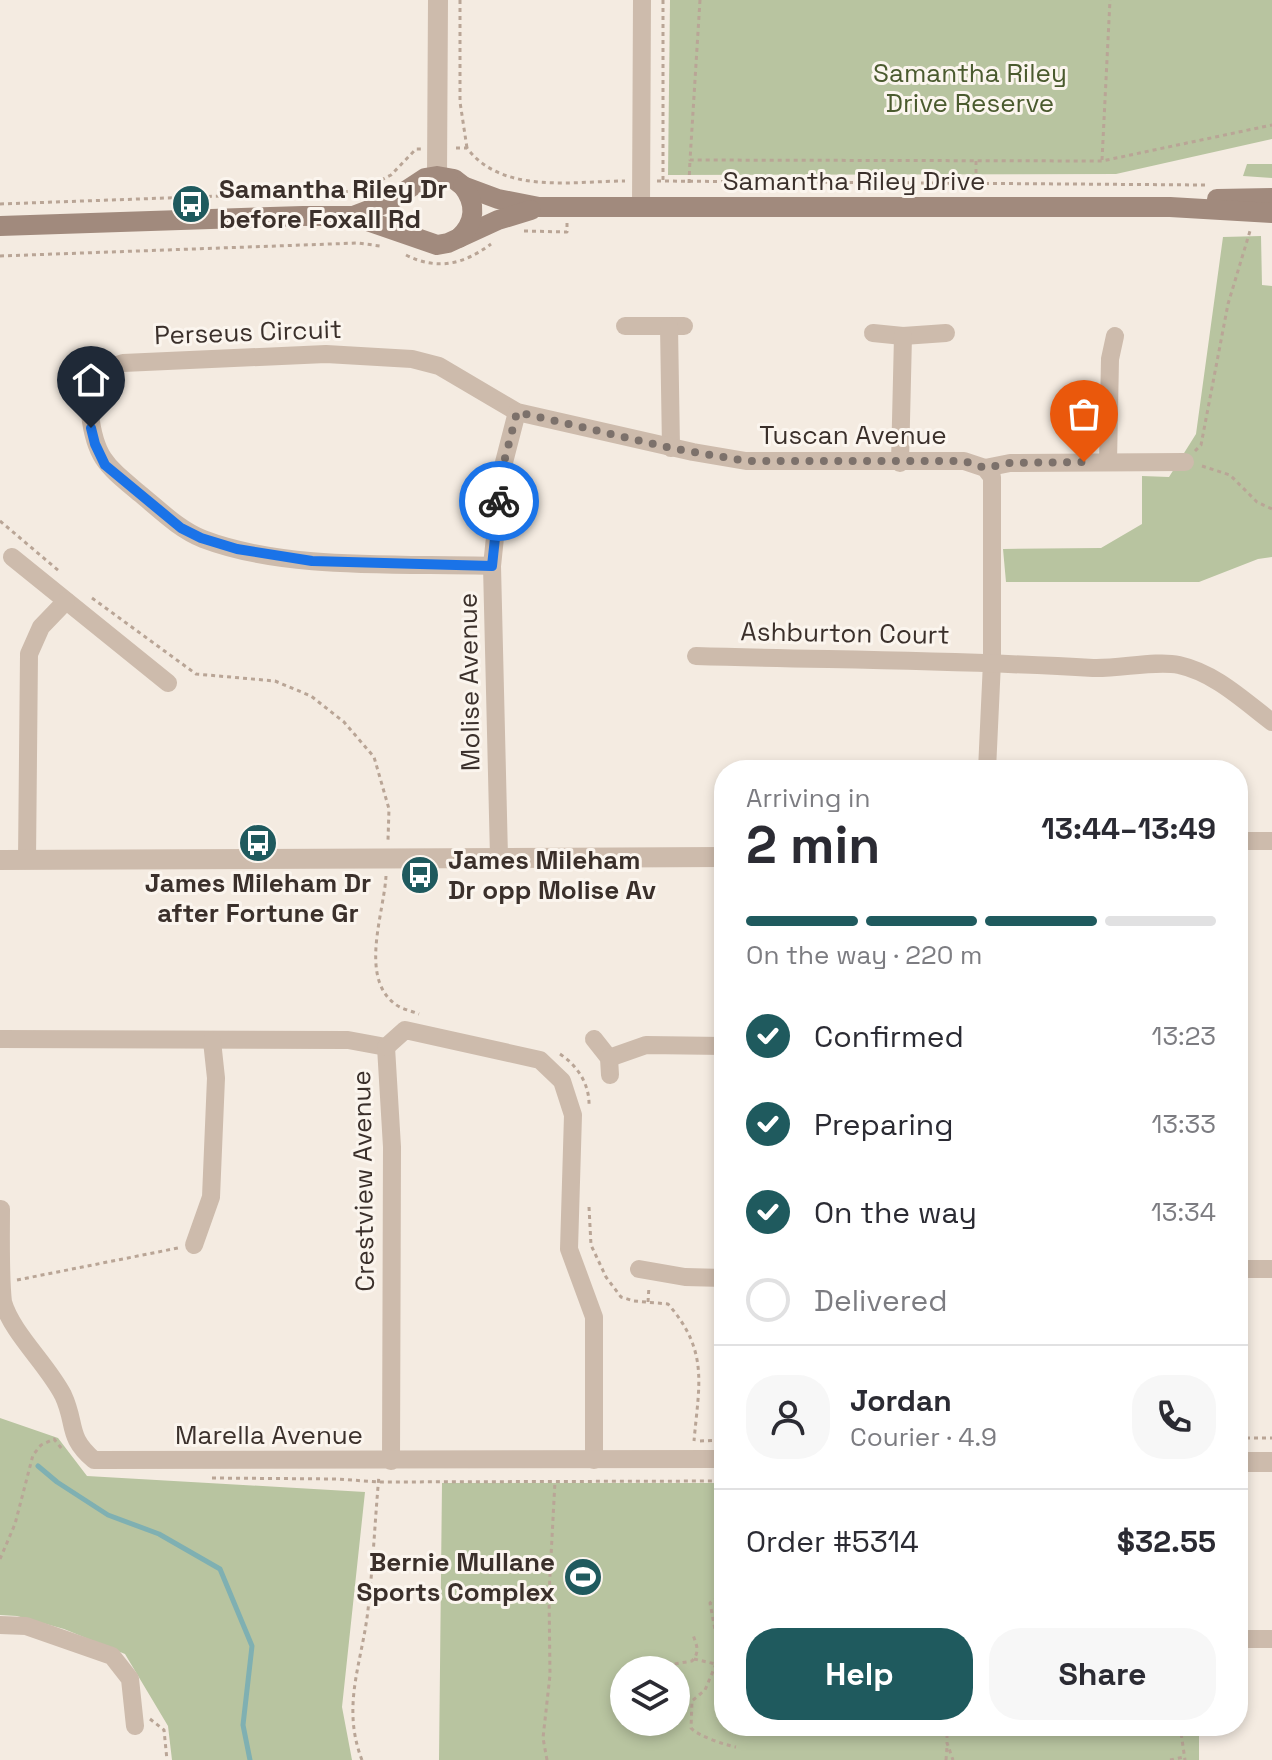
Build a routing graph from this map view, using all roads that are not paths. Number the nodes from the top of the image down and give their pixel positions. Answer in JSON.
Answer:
{"nodes":[{"id":1,"x":438,"y":0,"type":"edge"},
{"id":2,"x":642,"y":0,"type":"edge"},
{"id":3,"x":437,"y":176,"type":"junction"},
{"id":4,"x":463,"y":186,"type":"junction"},
{"id":5,"x":411,"y":189,"type":"junction"},
{"id":6,"x":1272,"y":198,"type":"edge"},
{"id":7,"x":539,"y":207,"type":"junction"},
{"id":8,"x":641,"y":207,"type":"junction"},
{"id":9,"x":1170,"y":207,"type":"junction"},
{"id":10,"x":1272,"y":213,"type":"edge"},
{"id":11,"x":353,"y":216,"type":"junction"},
{"id":12,"x":0,"y":226,"type":"edge"},
{"id":13,"x":459,"y":238,"type":"junction"},
{"id":14,"x":409,"y":245,"type":"junction"},
{"id":15,"x":625,"y":326,"type":"dead end"},
{"id":16,"x":873,"y":333,"type":"dead end"},
{"id":17,"x":946,"y":333,"type":"dead end"},
{"id":18,"x":903,"y":336,"type":"junction"},
{"id":19,"x":1115,"y":336,"type":"dead end"},
{"id":20,"x":517,"y":412,"type":"junction"},
{"id":21,"x":671,"y":448,"type":"junction"},
{"id":22,"x":1108,"y":462,"type":"junction"},
{"id":23,"x":1185,"y":462,"type":"road end"},
{"id":24,"x":900,"y":463,"type":"junction"},
{"id":25,"x":985,"y":468,"type":"junction"},
{"id":26,"x":12,"y":557,"type":"dead end"},
{"id":27,"x":492,"y":566,"type":"junction"},
{"id":28,"x":66,"y":601,"type":"junction"},
{"id":29,"x":696,"y":656,"type":"dead end"},
{"id":30,"x":992,"y":662,"type":"junction"},
{"id":31,"x":168,"y":683,"type":"dead end"},
{"id":32,"x":1272,"y":722,"type":"edge"},
{"id":33,"x":987,"y":760,"type":"edge"},
{"id":34,"x":1248,"y":841,"type":"edge"},
{"id":35,"x":1272,"y":841,"type":"edge"},
{"id":36,"x":499,"y":857,"type":"junction"},
{"id":37,"x":714,"y":857,"type":"edge"},
{"id":38,"x":0,"y":860,"type":"edge"},
{"id":39,"x":27,"y":860,"type":"junction"},
{"id":40,"x":0,"y":1039,"type":"edge"},
{"id":41,"x":594,"y":1039,"type":"dead end"},
{"id":42,"x":212,"y":1041,"type":"junction"},
{"id":43,"x":714,"y":1046,"type":"edge"},
{"id":44,"x":386,"y":1047,"type":"junction"},
{"id":45,"x":1,"y":1209,"type":"edge"},
{"id":46,"x":194,"y":1245,"type":"road end"},
{"id":47,"x":639,"y":1269,"type":"dead end"},
{"id":48,"x":1248,"y":1269,"type":"edge"},
{"id":49,"x":1272,"y":1269,"type":"edge"},
{"id":50,"x":714,"y":1278,"type":"edge"},
{"id":51,"x":1,"y":1283,"type":"edge"},
{"id":52,"x":714,"y":1456,"type":"edge"},
{"id":53,"x":594,"y":1460,"type":"junction"},
{"id":54,"x":391,"y":1461,"type":"junction"},
{"id":55,"x":1248,"y":1462,"type":"edge"},
{"id":56,"x":1272,"y":1462,"type":"edge"},
{"id":57,"x":0,"y":1625,"type":"edge"},
{"id":58,"x":1248,"y":1639,"type":"edge"},
{"id":59,"x":1272,"y":1639,"type":"edge"},
{"id":60,"x":135,"y":1726,"type":"road end"}],
"edges":[{"from":1,"to":3,"type":"street"},
{"from":2,"to":8,"type":"street"},
{"from":3,"to":4,"type":"main road","name":"Samantha Riley Drive"},
{"from":3,"to":5,"type":"main road","name":"Samantha Riley Drive"},
{"from":4,"to":7,"type":"main road","name":"Samantha Riley Drive"},
{"from":4,"to":13,"type":"main road"},
{"from":5,"to":11,"type":"main road","name":"Samantha Riley Drive"},
{"from":5,"to":14,"type":"main road"},
{"from":6,"to":9,"type":"main road","name":"Samantha Riley Drive"},
{"from":7,"to":8,"type":"main road","name":"Samantha Riley Drive"},
{"from":7,"to":13,"type":"main road","name":"Samantha Riley Drive"},
{"from":8,"to":9,"type":"main road","name":"Samantha Riley Drive"},
{"from":9,"to":10,"type":"main road","name":"Samantha Riley Drive"},
{"from":11,"to":12,"type":"main road","name":"Samantha Riley Drive"},
{"from":11,"to":14,"type":"main road","name":"Samantha Riley Drive"},
{"from":13,"to":14,"type":"main road","name":"Samantha Riley Drive"},
{"from":15,"to":21,"type":"street"},
{"from":16,"to":18,"type":"street"},
{"from":17,"to":18,"type":"street"},
{"from":18,"to":24,"type":"street"},
{"from":19,"to":22,"type":"street"},
{"from":20,"to":21,"type":"street","name":"Tuscan Avenue"},
{"from":20,"to":27,"type":"street","name":"Molise Avenue"},
{"from":20,"to":27,"type":"street","name":"Perseus Circuit"},
{"from":21,"to":24,"type":"street","name":"Tuscan Avenue"},
{"from":22,"to":23,"type":"street","name":"Tuscan Avenue"},
{"from":22,"to":25,"type":"street","name":"Tuscan Avenue"},
{"from":24,"to":25,"type":"street","name":"Tuscan Avenue"},
{"from":25,"to":30,"type":"street"},
{"from":26,"to":28,"type":"street"},
{"from":27,"to":36,"type":"street","name":"Molise Avenue"},
{"from":28,"to":31,"type":"street"},
{"from":28,"to":39,"type":"street"},
{"from":29,"to":30,"type":"street","name":"Ashburton Court"},
{"from":30,"to":32,"type":"street","name":"Ashburton Court"},
{"from":30,"to":33,"type":"street"},
{"from":34,"to":35,"type":"street"},
{"from":36,"to":37,"type":"street"},
{"from":36,"to":39,"type":"street"},
{"from":38,"to":39,"type":"street"},
{"from":40,"to":42,"type":"street","name":"Crestview Avenue"},
{"from":41,"to":43,"type":"street"},
{"from":42,"to":44,"type":"street","name":"Crestview Avenue"},
{"from":42,"to":46,"type":"street"},
{"from":44,"to":53,"type":"street"},
{"from":44,"to":54,"type":"street","name":"Crestview Avenue"},
{"from":45,"to":51,"type":"street","name":"Marella Avenue"},
{"from":47,"to":50,"type":"street"},
{"from":48,"to":49,"type":"street"},
{"from":51,"to":54,"type":"street","name":"Marella Avenue"},
{"from":52,"to":53,"type":"street","name":"Marella Avenue"},
{"from":53,"to":54,"type":"street","name":"Marella Avenue"},
{"from":55,"to":56,"type":"street"},
{"from":57,"to":60,"type":"street"},
{"from":58,"to":59,"type":"street"}]}
